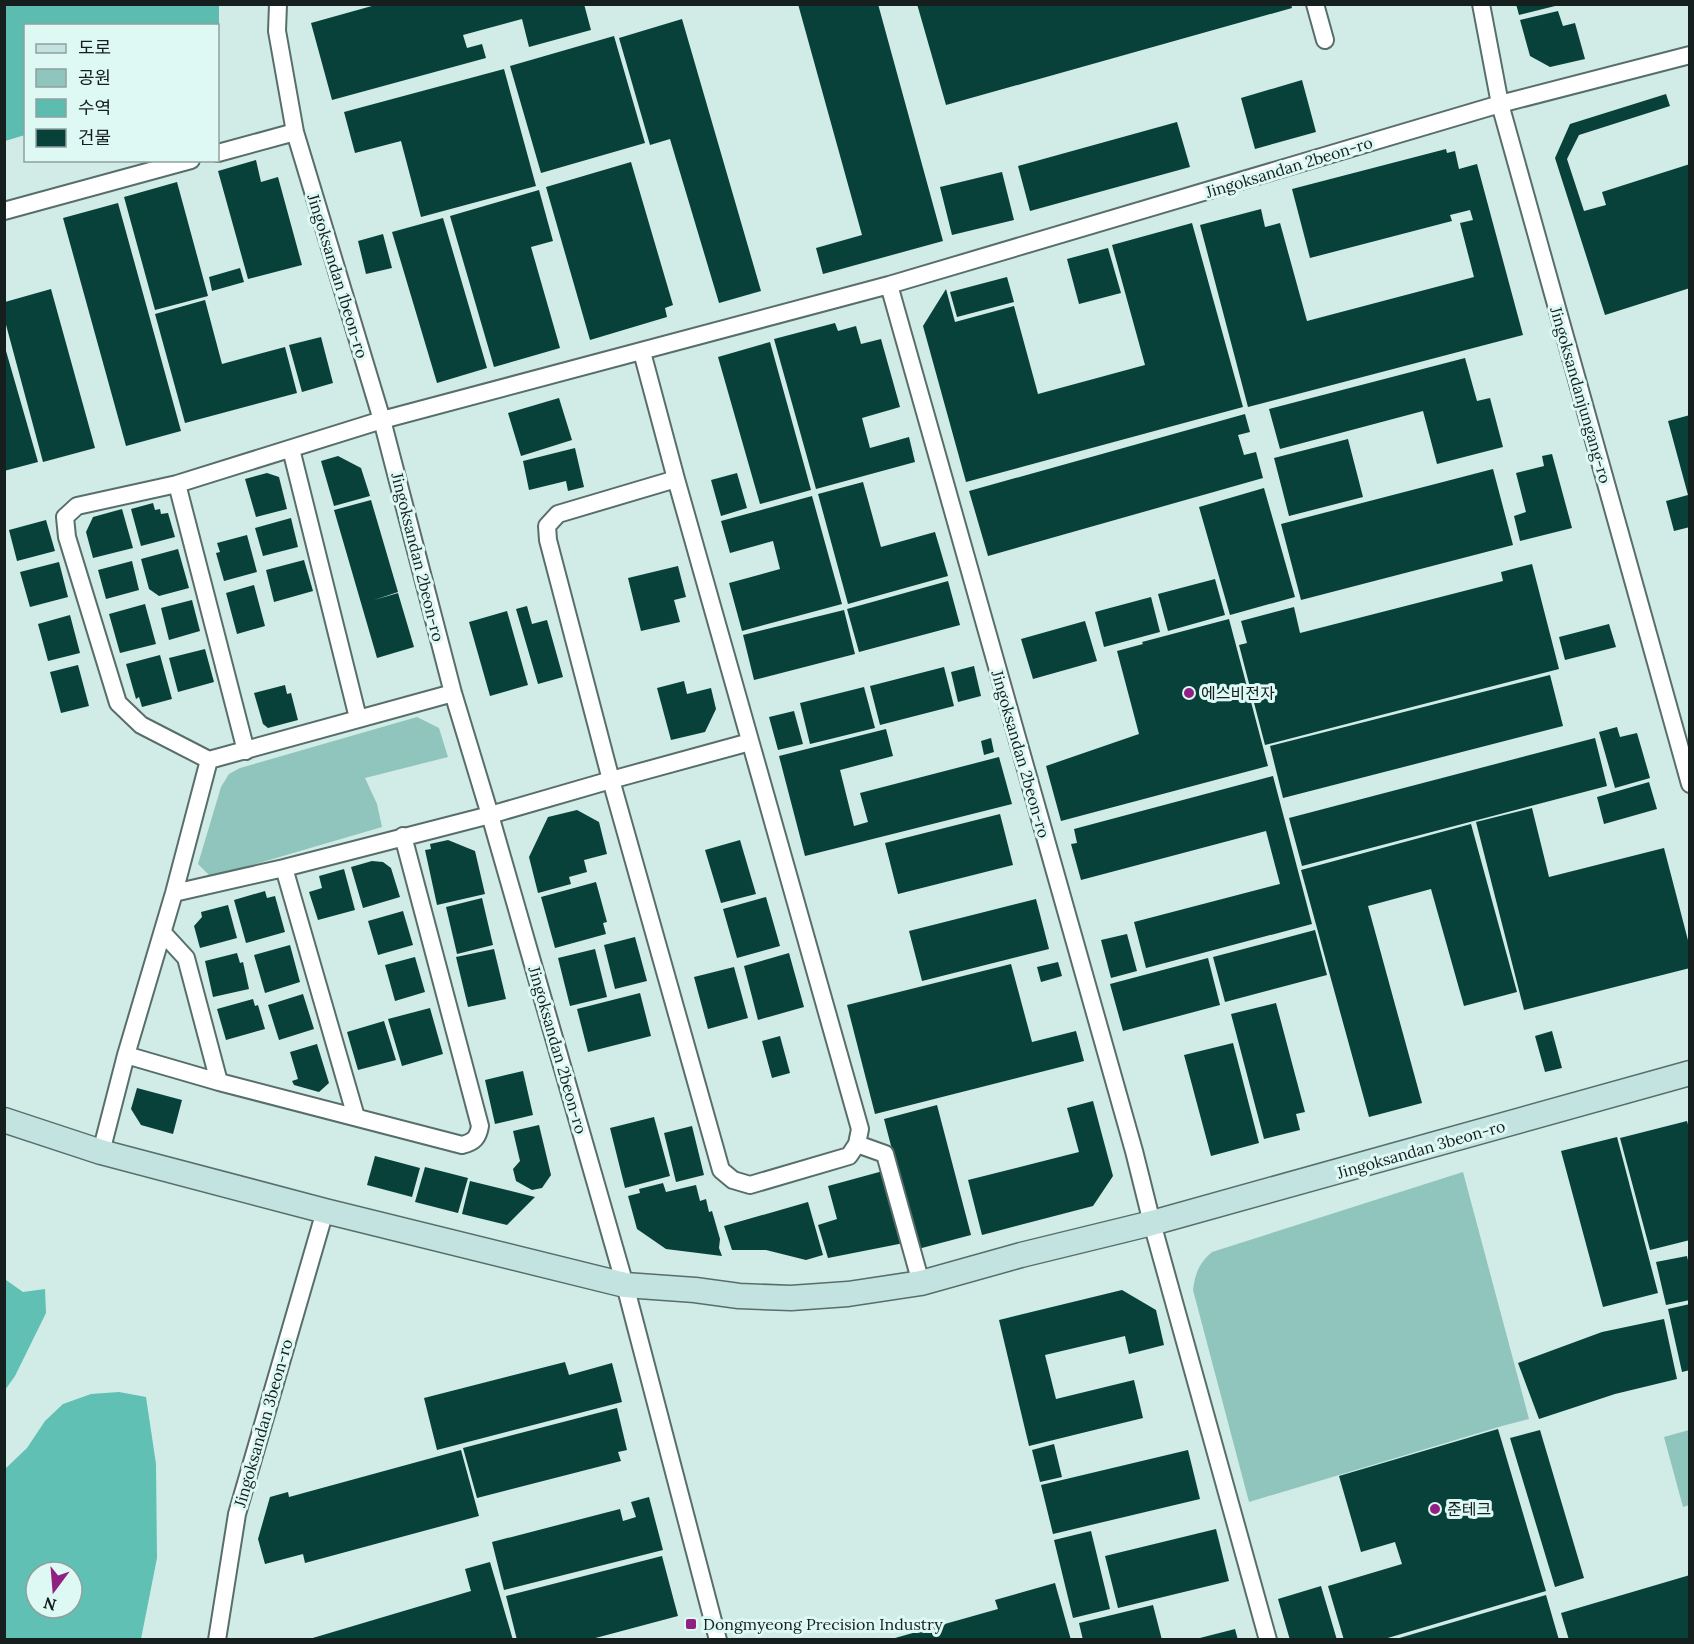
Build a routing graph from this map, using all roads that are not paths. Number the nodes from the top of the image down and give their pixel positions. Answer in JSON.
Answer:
{"nodes":[{"id":1,"x":278,"y":4,"type":"edge"},
{"id":2,"x":1315,"y":4,"type":"edge"},
{"id":3,"x":1481,"y":4,"type":"edge"},
{"id":4,"x":1325,"y":40,"type":"dead end"},
{"id":5,"x":1689,"y":55,"type":"edge"},
{"id":6,"x":1500,"y":104,"type":"junction"},
{"id":7,"x":295,"y":132,"type":"junction"},
{"id":8,"x":219,"y":153,"type":"edge"},
{"id":9,"x":184,"y":162,"type":"edge"},
{"id":10,"x":4,"y":211,"type":"edge"},
{"id":11,"x":889,"y":285,"type":"junction"},
{"id":12,"x":642,"y":352,"type":"junction"},
{"id":13,"x":382,"y":420,"type":"junction"},
{"id":14,"x":291,"y":450,"type":"junction"},
{"id":15,"x":676,"y":479,"type":"junction"},
{"id":16,"x":177,"y":484,"type":"junction"},
{"id":17,"x":453,"y":693,"type":"junction"},
{"id":18,"x":358,"y":718,"type":"junction"},
{"id":19,"x":750,"y":742,"type":"junction"},
{"id":20,"x":246,"y":751,"type":"junction"},
{"id":21,"x":209,"y":760,"type":"junction"},
{"id":22,"x":610,"y":780,"type":"junction"},
{"id":23,"x":1689,"y":784,"type":"edge"},
{"id":24,"x":490,"y":815,"type":"junction"},
{"id":25,"x":403,"y":836,"type":"junction"},
{"id":26,"x":284,"y":868,"type":"junction"},
{"id":27,"x":174,"y":893,"type":"junction"},
{"id":28,"x":163,"y":933,"type":"junction"},
{"id":29,"x":126,"y":1055,"type":"junction"},
{"id":30,"x":1689,"y":1073,"type":"edge"},
{"id":31,"x":219,"y":1082,"type":"junction"},
{"id":32,"x":356,"y":1118,"type":"junction"},
{"id":33,"x":4,"y":1120,"type":"edge"},
{"id":34,"x":857,"y":1144,"type":"junction"},
{"id":35,"x":101,"y":1152,"type":"junction"},
{"id":36,"x":325,"y":1211,"type":"junction"},
{"id":37,"x":1152,"y":1223,"type":"junction"},
{"id":38,"x":921,"y":1283,"type":"junction"},
{"id":39,"x":625,"y":1285,"type":"junction"},
{"id":40,"x":218,"y":1640,"type":"edge"},
{"id":41,"x":718,"y":1640,"type":"edge"},
{"id":42,"x":1268,"y":1640,"type":"edge"}],
"edges":[{"from":1,"to":7,"type":"street","name":"Jingoksandan 1beon-ro"},
{"from":2,"to":4,"type":"street"},
{"from":3,"to":6,"type":"street","name":"Jingoksandanjungang-ro"},
{"from":5,"to":6,"type":"street","name":"Jingoksandan 2beon-ro"},
{"from":6,"to":11,"type":"street","name":"Jingoksandan 2beon-ro"},
{"from":6,"to":23,"type":"street","name":"Jingoksandanjungang-ro"},
{"from":7,"to":8,"type":"street"},
{"from":7,"to":13,"type":"street","name":"Jingoksandan 1beon-ro"},
{"from":9,"to":10,"type":"street"},
{"from":11,"to":12,"type":"street","name":"Jingoksandan 2beon-ro"},
{"from":11,"to":37,"type":"street","name":"Jingoksandan 2beon-ro"},
{"from":12,"to":13,"type":"street","name":"Jingoksandan 2beon-ro"},
{"from":12,"to":15,"type":"street"},
{"from":13,"to":14,"type":"street","name":"Jingoksandan 2beon-ro"},
{"from":13,"to":17,"type":"street","name":"Jingoksandan 2beon-ro"},
{"from":14,"to":16,"type":"street","name":"Jingoksandan 2beon-ro"},
{"from":14,"to":18,"type":"street"},
{"from":15,"to":19,"type":"street"},
{"from":15,"to":22,"type":"street"},
{"from":16,"to":20,"type":"street"},
{"from":16,"to":21,"type":"street","name":"Jingoksandan 2beon-ro"},
{"from":17,"to":18,"type":"street"},
{"from":17,"to":24,"type":"street","name":"Jingoksandan 2beon-ro"},
{"from":18,"to":20,"type":"street"},
{"from":19,"to":22,"type":"street"},
{"from":19,"to":34,"type":"street"},
{"from":20,"to":21,"type":"street"},
{"from":21,"to":27,"type":"street"},
{"from":22,"to":24,"type":"street"},
{"from":22,"to":34,"type":"street"},
{"from":24,"to":25,"type":"street"},
{"from":24,"to":39,"type":"street","name":"Jingoksandan 2beon-ro"},
{"from":25,"to":26,"type":"street"},
{"from":25,"to":32,"type":"street"},
{"from":26,"to":27,"type":"street"},
{"from":26,"to":32,"type":"street"},
{"from":27,"to":28,"type":"street"},
{"from":28,"to":29,"type":"street"},
{"from":28,"to":31,"type":"street"},
{"from":29,"to":31,"type":"street"},
{"from":29,"to":35,"type":"street"},
{"from":30,"to":37,"type":"street","name":"Jingoksandan 3beon-ro"},
{"from":31,"to":32,"type":"street"},
{"from":33,"to":35,"type":"street","name":"Jingoksandan 3beon-ro"},
{"from":34,"to":38,"type":"street"},
{"from":35,"to":36,"type":"street","name":"Jingoksandan 3beon-ro"},
{"from":36,"to":39,"type":"street","name":"Jingoksandan 3beon-ro"},
{"from":36,"to":40,"type":"street","name":"Jingoksandan 3beon-ro"},
{"from":37,"to":38,"type":"street","name":"Jingoksandan 3beon-ro"},
{"from":37,"to":42,"type":"street"},
{"from":38,"to":39,"type":"street","name":"Jingoksandan 3beon-ro"},
{"from":39,"to":41,"type":"street"}]}
